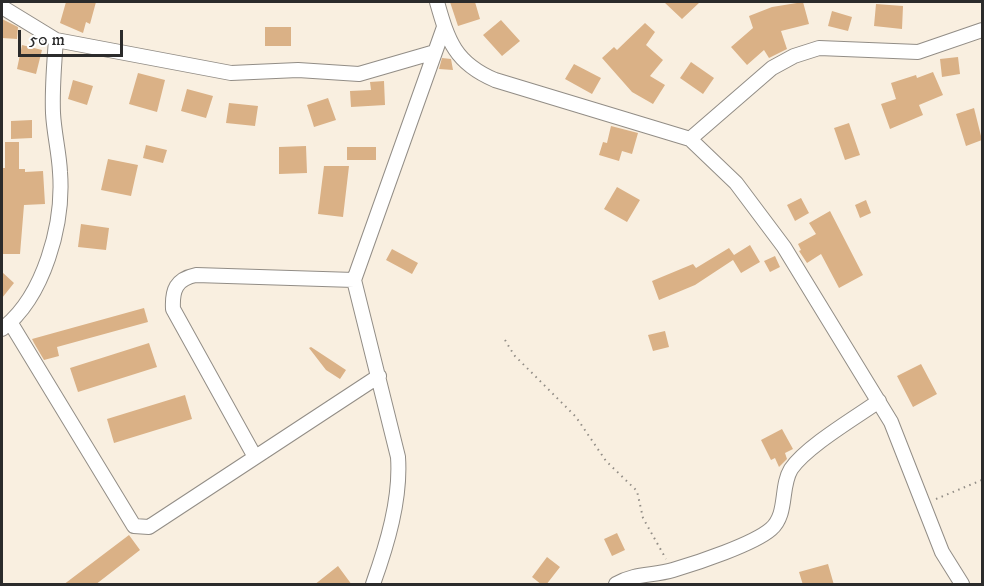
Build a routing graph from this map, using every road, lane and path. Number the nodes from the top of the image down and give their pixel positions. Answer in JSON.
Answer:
{"nodes":[{"id":1,"x":437,"y":2,"type":"edge"},
{"id":2,"x":2,"y":7,"type":"edge"},
{"id":3,"x":444,"y":27,"type":"junction"},
{"id":4,"x":982,"y":30,"type":"edge"},
{"id":5,"x":56,"y":40,"type":"junction"},
{"id":6,"x":435,"y":52,"type":"junction"},
{"id":7,"x":690,"y":140,"type":"junction"},
{"id":8,"x":354,"y":280,"type":"junction"},
{"id":9,"x":6,"y":326,"type":"edge"},
{"id":10,"x":505,"y":340,"type":"dead end"},
{"id":11,"x":379,"y":376,"type":"junction"},
{"id":12,"x":879,"y":401,"type":"junction"},
{"id":13,"x":255,"y":457,"type":"junction"},
{"id":14,"x":982,"y":480,"type":"edge"},
{"id":15,"x":922,"y":505,"type":"junction"},
{"id":16,"x":672,"y":571,"type":"junction"},
{"id":17,"x":373,"y":585,"type":"edge"},
{"id":18,"x":616,"y":585,"type":"edge"},
{"id":19,"x":962,"y":585,"type":"edge"}],
"edges":[{"from":1,"to":3,"type":"street"},
{"from":2,"to":5,"type":"street"},
{"from":3,"to":6,"type":"street"},
{"from":3,"to":7,"type":"street"},
{"from":4,"to":7,"type":"street"},
{"from":5,"to":6,"type":"street"},
{"from":5,"to":9,"type":"street"},
{"from":6,"to":8,"type":"street"},
{"from":7,"to":12,"type":"street"},
{"from":8,"to":11,"type":"street"},
{"from":8,"to":13,"type":"street"},
{"from":9,"to":13,"type":"street"},
{"from":10,"to":16,"type":"path"},
{"from":11,"to":13,"type":"street"},
{"from":11,"to":17,"type":"street"},
{"from":12,"to":15,"type":"street"},
{"from":12,"to":16,"type":"street"},
{"from":14,"to":15,"type":"path"},
{"from":15,"to":19,"type":"street"},
{"from":16,"to":18,"type":"street"}]}
